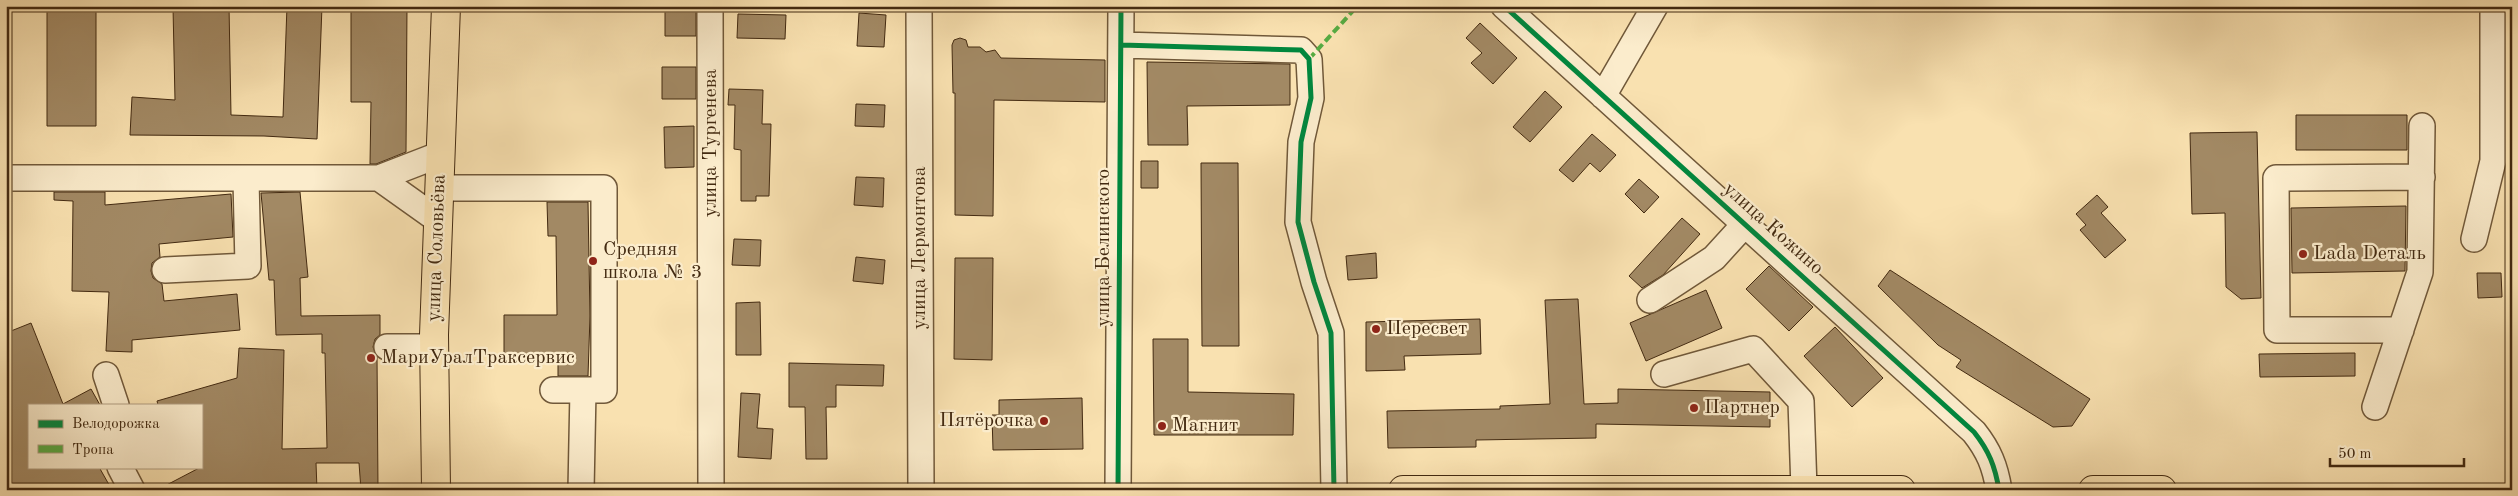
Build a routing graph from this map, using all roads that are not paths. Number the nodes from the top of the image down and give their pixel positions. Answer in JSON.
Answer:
{"nodes":[{"id":1,"x":446,"y":6,"type":"edge"},
{"id":2,"x":710,"y":6,"type":"edge"},
{"id":3,"x":919,"y":6,"type":"edge"},
{"id":4,"x":1121,"y":6,"type":"edge"},
{"id":5,"x":1504,"y":6,"type":"edge"},
{"id":6,"x":1655,"y":6,"type":"edge"},
{"id":7,"x":2492,"y":6,"type":"edge"},
{"id":8,"x":1121,"y":45,"type":"junction"},
{"id":9,"x":1603,"y":96,"type":"junction"},
{"id":10,"x":2422,"y":126,"type":"dead end"},
{"id":11,"x":440,"y":154,"type":"junction"},
{"id":12,"x":2422,"y":177,"type":"junction"},
{"id":13,"x":6,"y":178,"type":"edge"},
{"id":14,"x":379,"y":178,"type":"junction"},
{"id":15,"x":246,"y":179,"type":"junction"},
{"id":16,"x":439,"y":188,"type":"junction"},
{"id":17,"x":438,"y":220,"type":"junction"},
{"id":18,"x":1745,"y":224,"type":"junction"},
{"id":19,"x":2474,"y":239,"type":"dead end"},
{"id":20,"x":165,"y":270,"type":"dead end"},
{"id":21,"x":1650,"y":300,"type":"dead end"},
{"id":22,"x":2401,"y":330,"type":"junction"},
{"id":23,"x":387,"y":347,"type":"dead end"},
{"id":24,"x":434,"y":347,"type":"junction"},
{"id":25,"x":1664,"y":374,"type":"dead end"},
{"id":26,"x":106,"y":375,"type":"dead end"},
{"id":27,"x":553,"y":390,"type":"dead end"},
{"id":28,"x":583,"y":390,"type":"junction"},
{"id":29,"x":116,"y":404,"type":"edge"},
{"id":30,"x":2375,"y":407,"type":"dead end"},
{"id":31,"x":121,"y":468,"type":"edge"},
{"id":32,"x":1515,"y":489,"type":"edge"},
{"id":33,"x":1804,"y":489,"type":"edge"},
{"id":34,"x":2119,"y":489,"type":"edge"},
{"id":35,"x":132,"y":490,"type":"edge"},
{"id":36,"x":436,"y":490,"type":"edge"},
{"id":37,"x":581,"y":490,"type":"edge"},
{"id":38,"x":711,"y":490,"type":"edge"},
{"id":39,"x":921,"y":490,"type":"edge"},
{"id":40,"x":1118,"y":490,"type":"edge"},
{"id":41,"x":1334,"y":490,"type":"edge"},
{"id":42,"x":1403,"y":490,"type":"edge"},
{"id":43,"x":1901,"y":490,"type":"edge"},
{"id":44,"x":1999,"y":490,"type":"edge"},
{"id":45,"x":2093,"y":490,"type":"edge"},
{"id":46,"x":2162,"y":490,"type":"edge"}],
"edges":[{"from":1,"to":11,"type":"main road","name":"улица Соловьёва"},
{"from":2,"to":38,"type":"street","name":"улица Тургенева"},
{"from":3,"to":39,"type":"street","name":"улица Лермонтова"},
{"from":4,"to":8,"type":"street","name":"улица Белинского"},
{"from":5,"to":9,"type":"street","name":"улица Кожино"},
{"from":6,"to":9,"type":"street"},
{"from":7,"to":19,"type":"street"},
{"from":8,"to":40,"type":"street","name":"улица Белинского"},
{"from":8,"to":41,"type":"street"},
{"from":9,"to":18,"type":"street","name":"улица Кожино"},
{"from":10,"to":12,"type":"street"},
{"from":11,"to":14,"type":"street"},
{"from":11,"to":16,"type":"main road","name":"улица Соловьёва"},
{"from":12,"to":22,"type":"street"},
{"from":12,"to":22,"type":"street"},
{"from":13,"to":15,"type":"street"},
{"from":14,"to":15,"type":"street"},
{"from":14,"to":17,"type":"street"},
{"from":15,"to":20,"type":"street"},
{"from":16,"to":17,"type":"main road","name":"улица Соловьёва"},
{"from":16,"to":28,"type":"street"},
{"from":17,"to":24,"type":"main road","name":"улица Соловьёва"},
{"from":18,"to":21,"type":"street"},
{"from":18,"to":44,"type":"street","name":"улица Кожино"},
{"from":22,"to":30,"type":"street"},
{"from":23,"to":24,"type":"street"},
{"from":24,"to":36,"type":"main road","name":"улица Соловьёва"},
{"from":25,"to":33,"type":"street"},
{"from":26,"to":29,"type":"street"},
{"from":27,"to":28,"type":"street"},
{"from":28,"to":37,"type":"street"},
{"from":31,"to":35,"type":"street"},
{"from":32,"to":33,"type":"main road"},
{"from":32,"to":42,"type":"main road"},
{"from":33,"to":43,"type":"main road"},
{"from":34,"to":45,"type":"main road"},
{"from":34,"to":46,"type":"main road"}]}
